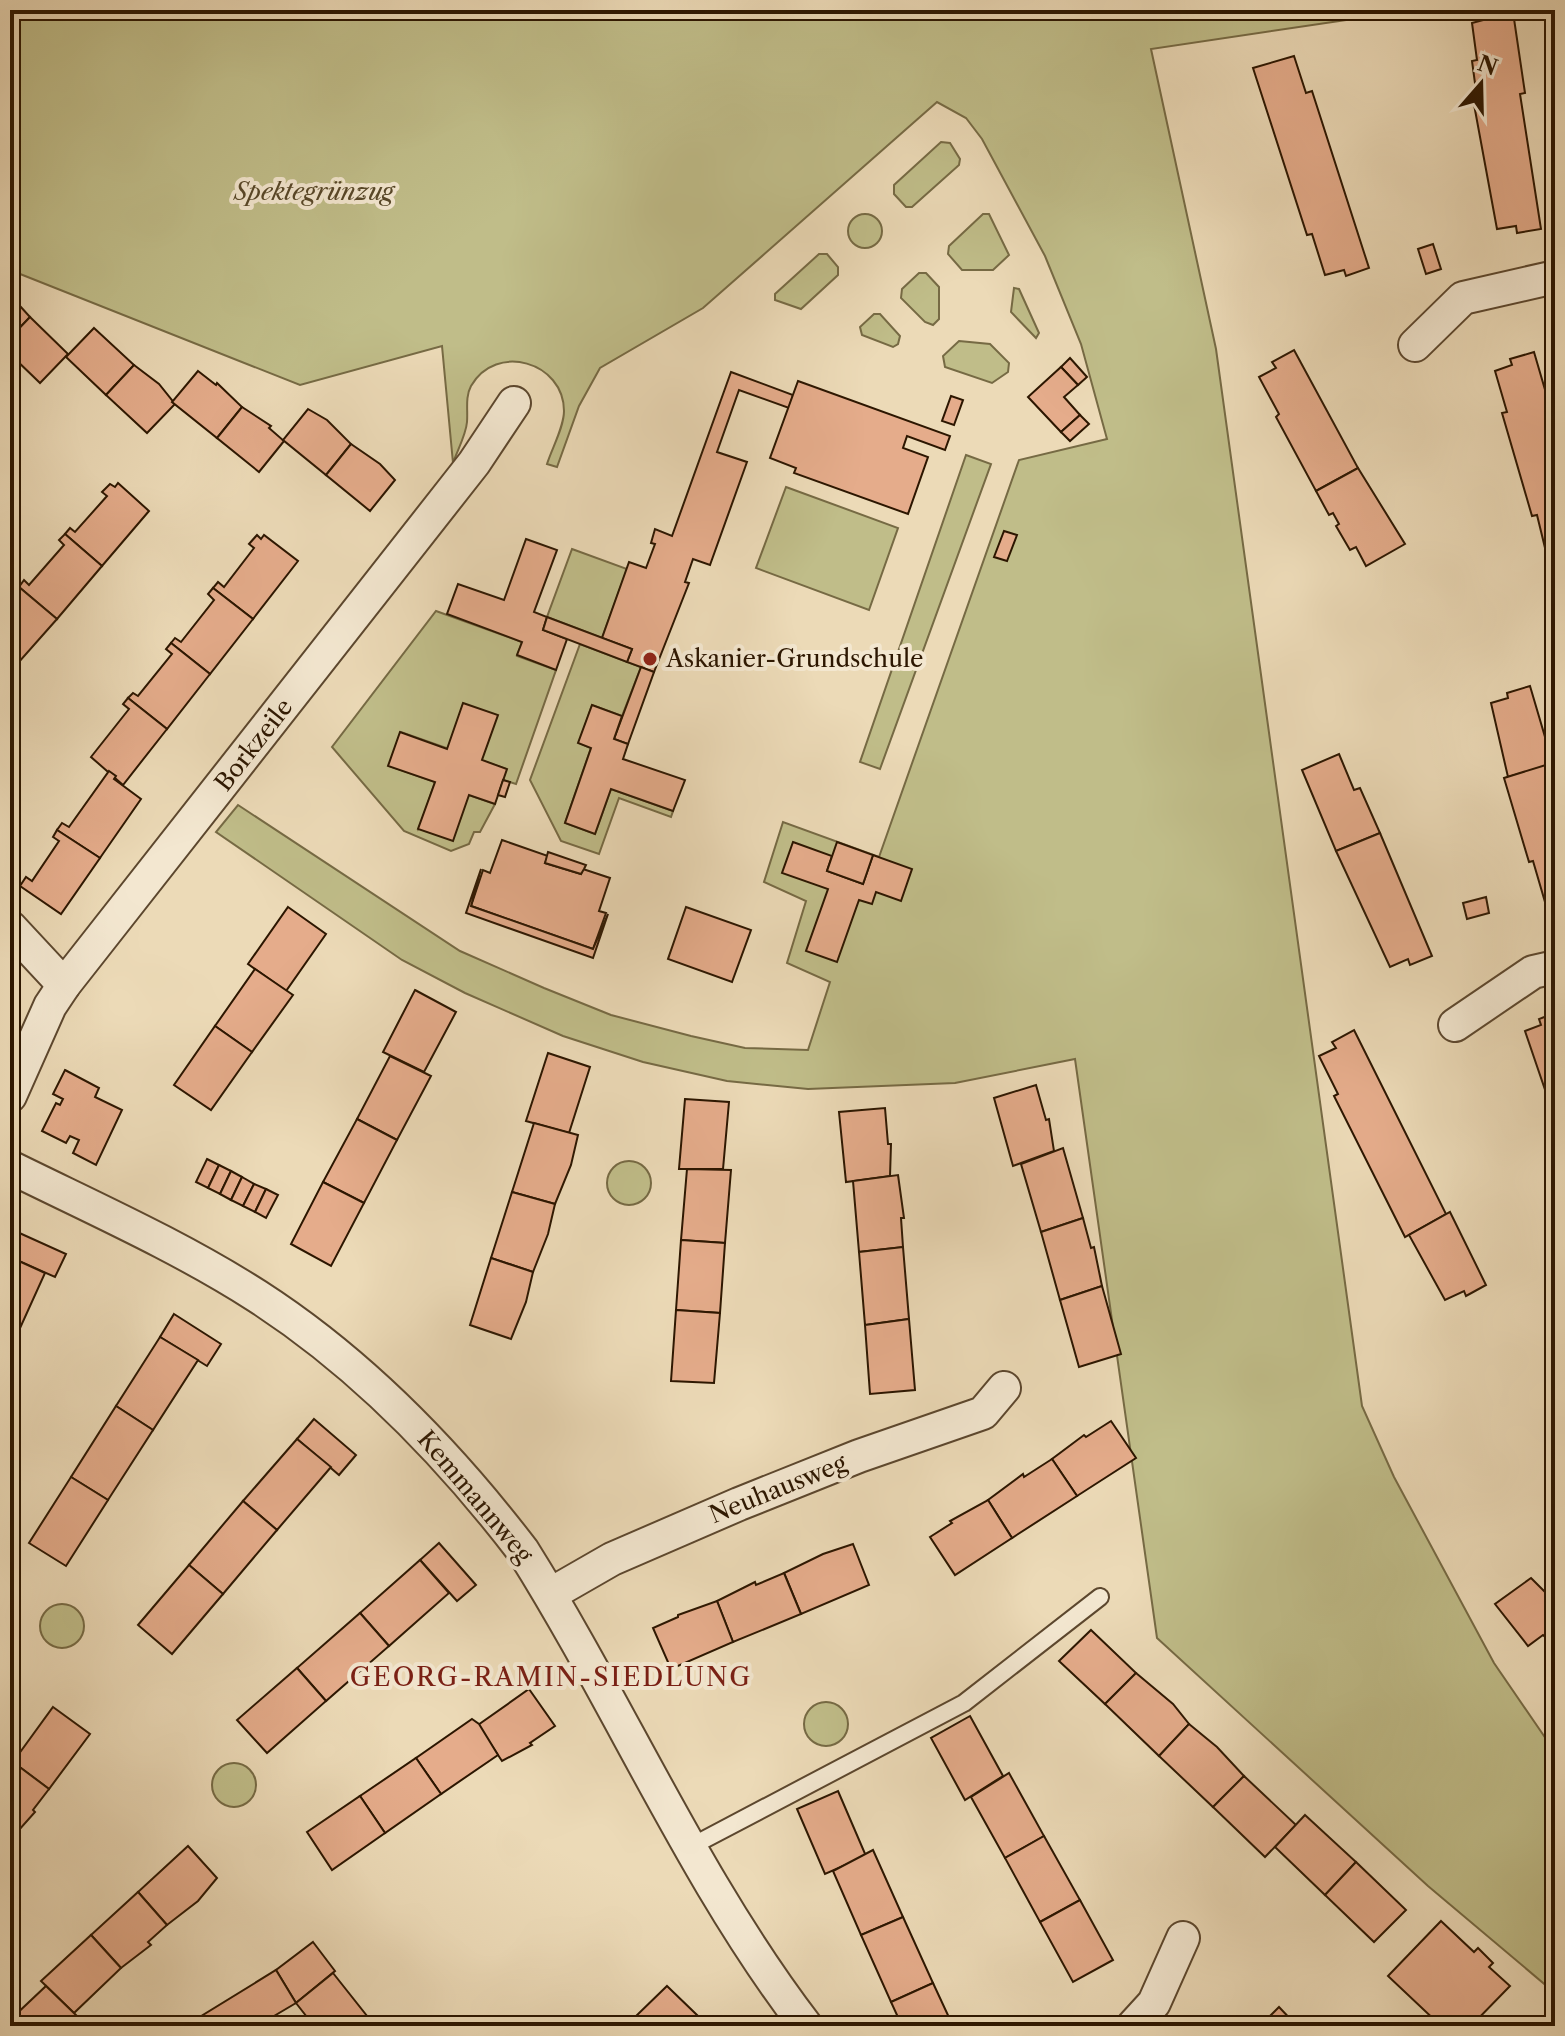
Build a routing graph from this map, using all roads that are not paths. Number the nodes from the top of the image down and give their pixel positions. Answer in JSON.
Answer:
{"nodes":[{"id":1,"x":1555,"y":277,"type":"edge"},
{"id":2,"x":1415,"y":345,"type":"dead end"},
{"id":3,"x":514,"y":403,"type":"dead end"},
{"id":4,"x":10,"y":927,"type":"edge"},
{"id":5,"x":1555,"y":967,"type":"edge"},
{"id":6,"x":64,"y":985,"type":"junction"},
{"id":7,"x":1455,"y":1025,"type":"dead end"},
{"id":8,"x":10,"y":1096,"type":"edge"},
{"id":9,"x":10,"y":1167,"type":"edge"},
{"id":10,"x":1004,"y":1388,"type":"dead end"},
{"id":11,"x":551,"y":1594,"type":"junction"},
{"id":12,"x":1100,"y":1597,"type":"dead end"},
{"id":13,"x":692,"y":1846,"type":"junction"},
{"id":14,"x":1183,"y":1938,"type":"dead end"},
{"id":15,"x":806,"y":2026,"type":"edge"},
{"id":16,"x":1133,"y":2026,"type":"edge"}],
"edges":[{"from":1,"to":2,"type":"street"},
{"from":3,"to":6,"type":"street","name":"Borkzeile"},
{"from":4,"to":6,"type":"street"},
{"from":5,"to":7,"type":"street"},
{"from":6,"to":8,"type":"street","name":"Borkzeile"},
{"from":9,"to":11,"type":"street","name":"Kemmannweg"},
{"from":10,"to":11,"type":"street","name":"Neuhausweg"},
{"from":11,"to":13,"type":"street","name":"Kemmannweg"},
{"from":12,"to":13,"type":"lane"},
{"from":13,"to":15,"type":"street","name":"Kemmannweg"},
{"from":14,"to":16,"type":"street"}]}
